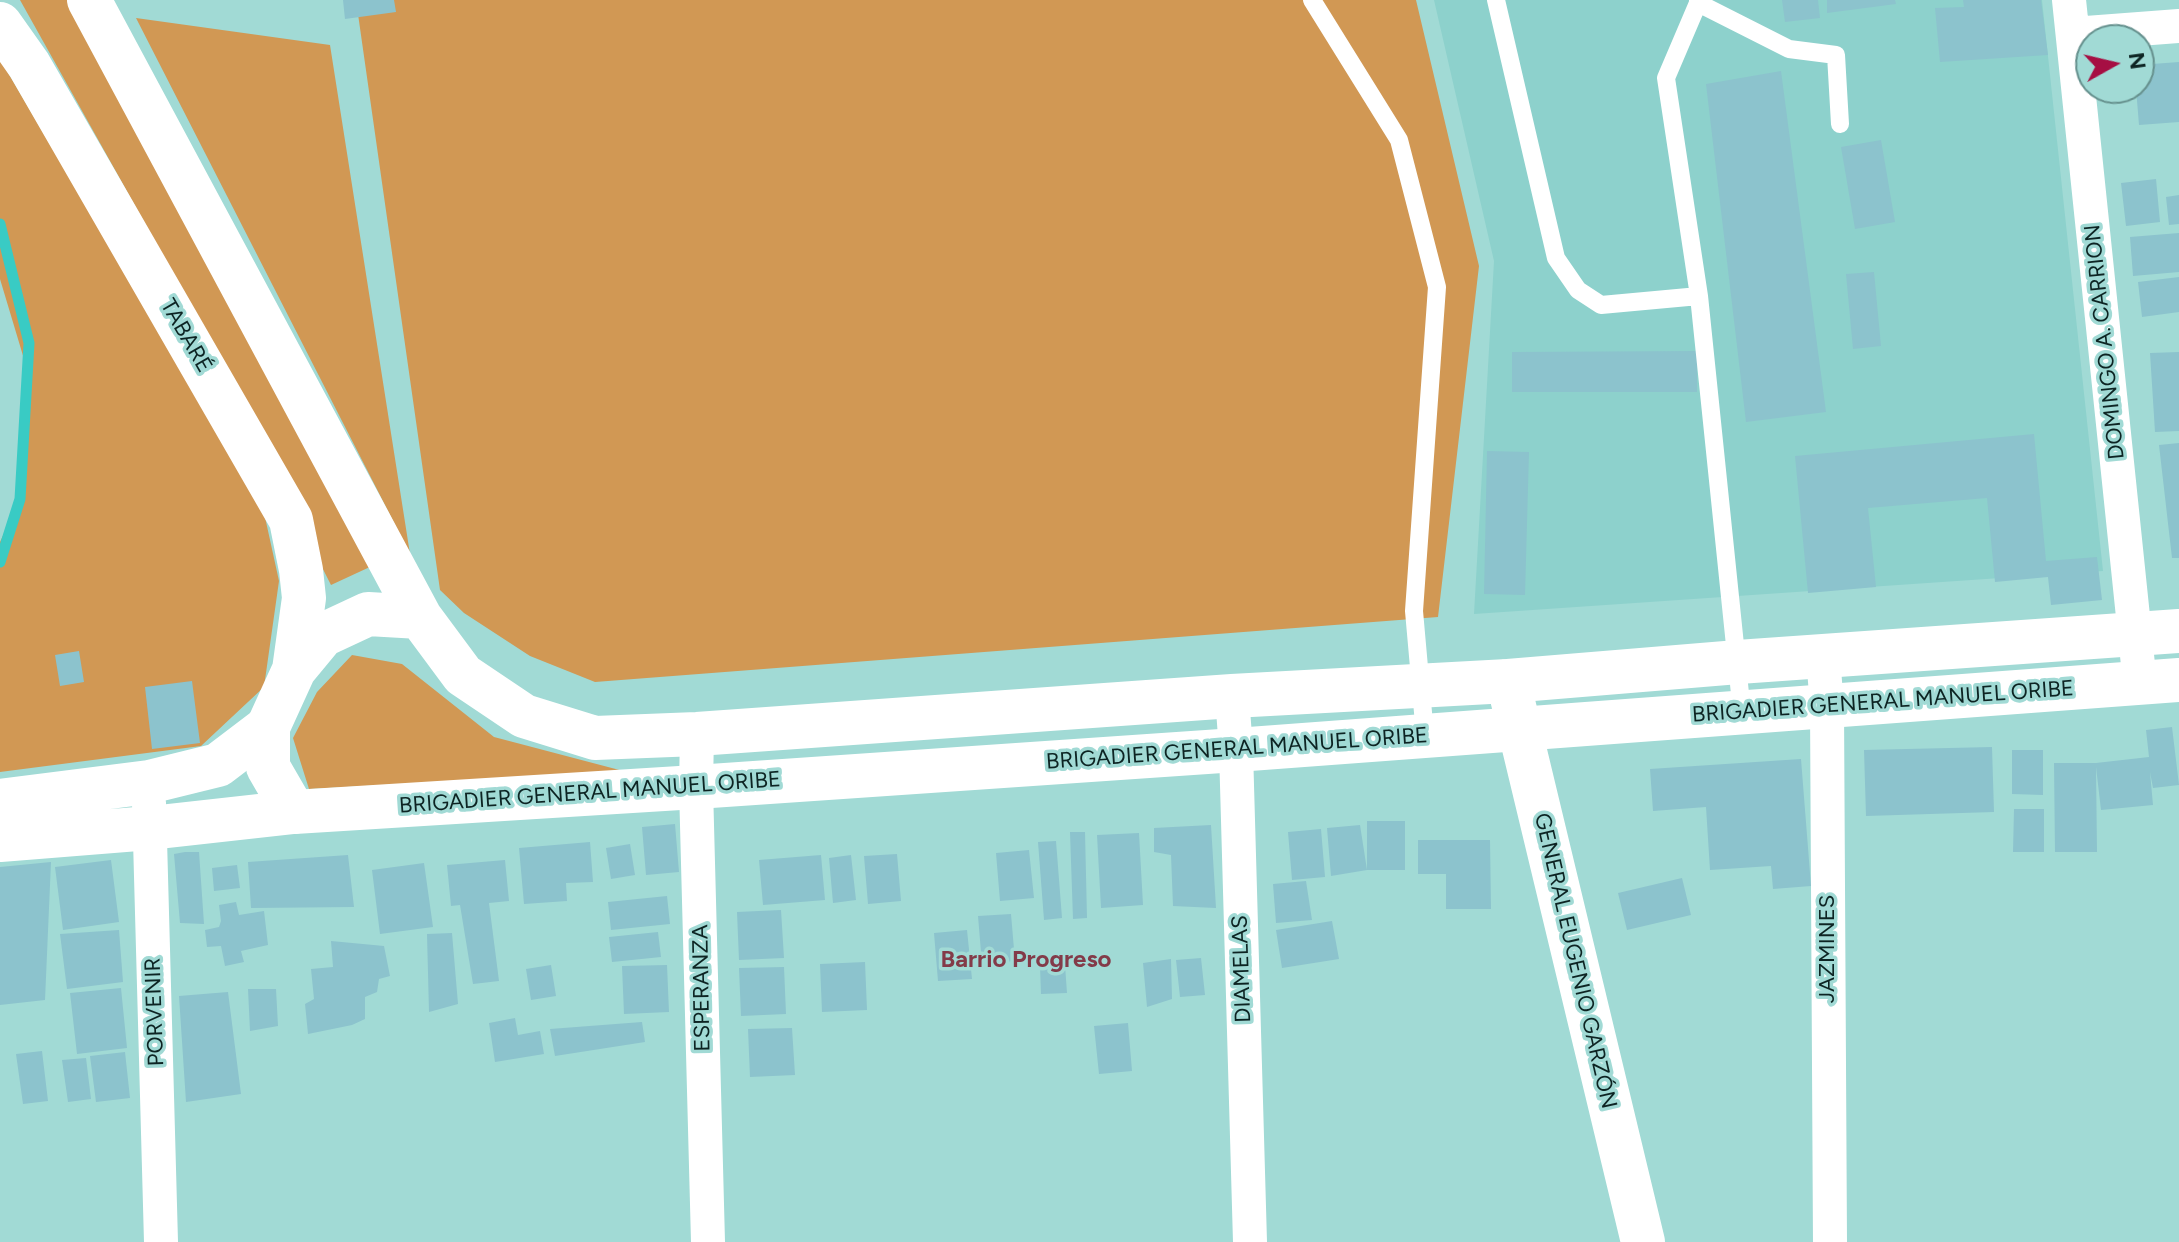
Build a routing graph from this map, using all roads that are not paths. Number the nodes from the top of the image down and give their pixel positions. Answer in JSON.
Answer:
{"nodes":[{"id":1,"x":89,"y":0,"type":"edge"},
{"id":2,"x":1312,"y":0,"type":"edge"},
{"id":3,"x":1496,"y":0,"type":"edge"},
{"id":4,"x":2069,"y":0,"type":"edge"},
{"id":5,"x":1698,"y":2,"type":"edge"},
{"id":6,"x":0,"y":24,"type":"edge"},
{"id":7,"x":2179,"y":26,"type":"edge"},
{"id":8,"x":2073,"y":34,"type":"junction"},
{"id":9,"x":1840,"y":124,"type":"dead end"},
{"id":10,"x":1699,"y":296,"type":"junction"},
{"id":11,"x":420,"y":617,"type":"junction"},
{"id":12,"x":2179,"y":631,"type":"edge"},
{"id":13,"x":2135,"y":635,"type":"junction"},
{"id":14,"x":1823,"y":656,"type":"junction"},
{"id":15,"x":1738,"y":662,"type":"junction"},
{"id":16,"x":294,"y":670,"type":"junction"},
{"id":17,"x":1508,"y":681,"type":"junction"},
{"id":18,"x":2160,"y":682,"type":"edge"},
{"id":19,"x":1421,"y":686,"type":"junction"},
{"id":20,"x":1232,"y":696,"type":"junction"},
{"id":21,"x":1827,"y":707,"type":"junction"},
{"id":22,"x":1742,"y":713,"type":"junction"},
{"id":23,"x":268,"y":727,"type":"junction"},
{"id":24,"x":1519,"y":728,"type":"junction"},
{"id":25,"x":697,"y":734,"type":"junction"},
{"id":26,"x":1425,"y":735,"type":"junction"},
{"id":27,"x":1236,"y":750,"type":"junction"},
{"id":28,"x":149,"y":782,"type":"junction"},
{"id":29,"x":696,"y":787,"type":"junction"},
{"id":30,"x":0,"y":801,"type":"edge"},
{"id":31,"x":294,"y":812,"type":"junction"},
{"id":32,"x":150,"y":828,"type":"junction"},
{"id":33,"x":0,"y":840,"type":"edge"},
{"id":34,"x":161,"y":1242,"type":"edge"},
{"id":35,"x":708,"y":1242,"type":"edge"},
{"id":36,"x":1250,"y":1242,"type":"edge"},
{"id":37,"x":1643,"y":1242,"type":"edge"},
{"id":38,"x":1830,"y":1242,"type":"edge"}],
"edges":[{"from":1,"to":11,"type":"main road"},
{"from":2,"to":19,"type":"lane"},
{"from":3,"to":10,"type":"lane"},
{"from":4,"to":8,"type":"street","name":"DOMINGO A. CARRION"},
{"from":5,"to":9,"type":"lane"},
{"from":5,"to":10,"type":"lane"},
{"from":6,"to":16,"type":"main road","name":"TABARÉ"},
{"from":7,"to":8,"type":"street"},
{"from":8,"to":13,"type":"street","name":"DOMINGO A. CARRION"},
{"from":10,"to":15,"type":"lane"},
{"from":11,"to":16,"type":"main road"},
{"from":11,"to":25,"type":"main road"},
{"from":12,"to":13,"type":"main road"},
{"from":13,"to":14,"type":"main road"},
{"from":13,"to":18,"type":"street","name":"DOMINGO A. CARRION"},
{"from":14,"to":15,"type":"main road"},
{"from":14,"to":21,"type":"street","name":"JAZMINES"},
{"from":15,"to":17,"type":"main road"},
{"from":15,"to":22,"type":"lane"},
{"from":16,"to":23,"type":"main road"},
{"from":17,"to":19,"type":"main road"},
{"from":17,"to":24,"type":"main road","name":"GENERAL EUGENIO GARZÓN"},
{"from":18,"to":21,"type":"main road","name":"BRIGADIER GENERAL MANUEL ORIBE"},
{"from":19,"to":20,"type":"main road"},
{"from":19,"to":26,"type":"lane"},
{"from":20,"to":25,"type":"main road"},
{"from":20,"to":27,"type":"street","name":"DIAMELAS"},
{"from":21,"to":22,"type":"main road","name":"BRIGADIER GENERAL MANUEL ORIBE"},
{"from":21,"to":38,"type":"street","name":"JAZMINES"},
{"from":22,"to":24,"type":"main road","name":"BRIGADIER GENERAL MANUEL ORIBE"},
{"from":23,"to":28,"type":"main road"},
{"from":23,"to":31,"type":"main road"},
{"from":24,"to":26,"type":"main road","name":"BRIGADIER GENERAL MANUEL ORIBE"},
{"from":24,"to":37,"type":"main road","name":"GENERAL EUGENIO GARZÓN"},
{"from":25,"to":29,"type":"street","name":"ESPERANZA"},
{"from":26,"to":27,"type":"main road","name":"BRIGADIER GENERAL MANUEL ORIBE"},
{"from":27,"to":29,"type":"main road","name":"BRIGADIER GENERAL MANUEL ORIBE"},
{"from":27,"to":36,"type":"street","name":"DIAMELAS"},
{"from":28,"to":30,"type":"main road"},
{"from":28,"to":32,"type":"street","name":"PORVENIR"},
{"from":29,"to":31,"type":"main road","name":"BRIGADIER GENERAL MANUEL ORIBE"},
{"from":29,"to":35,"type":"street","name":"ESPERANZA"},
{"from":31,"to":32,"type":"main road","name":"BRIGADIER GENERAL MANUEL ORIBE"},
{"from":32,"to":33,"type":"main road","name":"BRIGADIER GENERAL MANUEL ORIBE"},
{"from":32,"to":34,"type":"street","name":"PORVENIR"}]}
